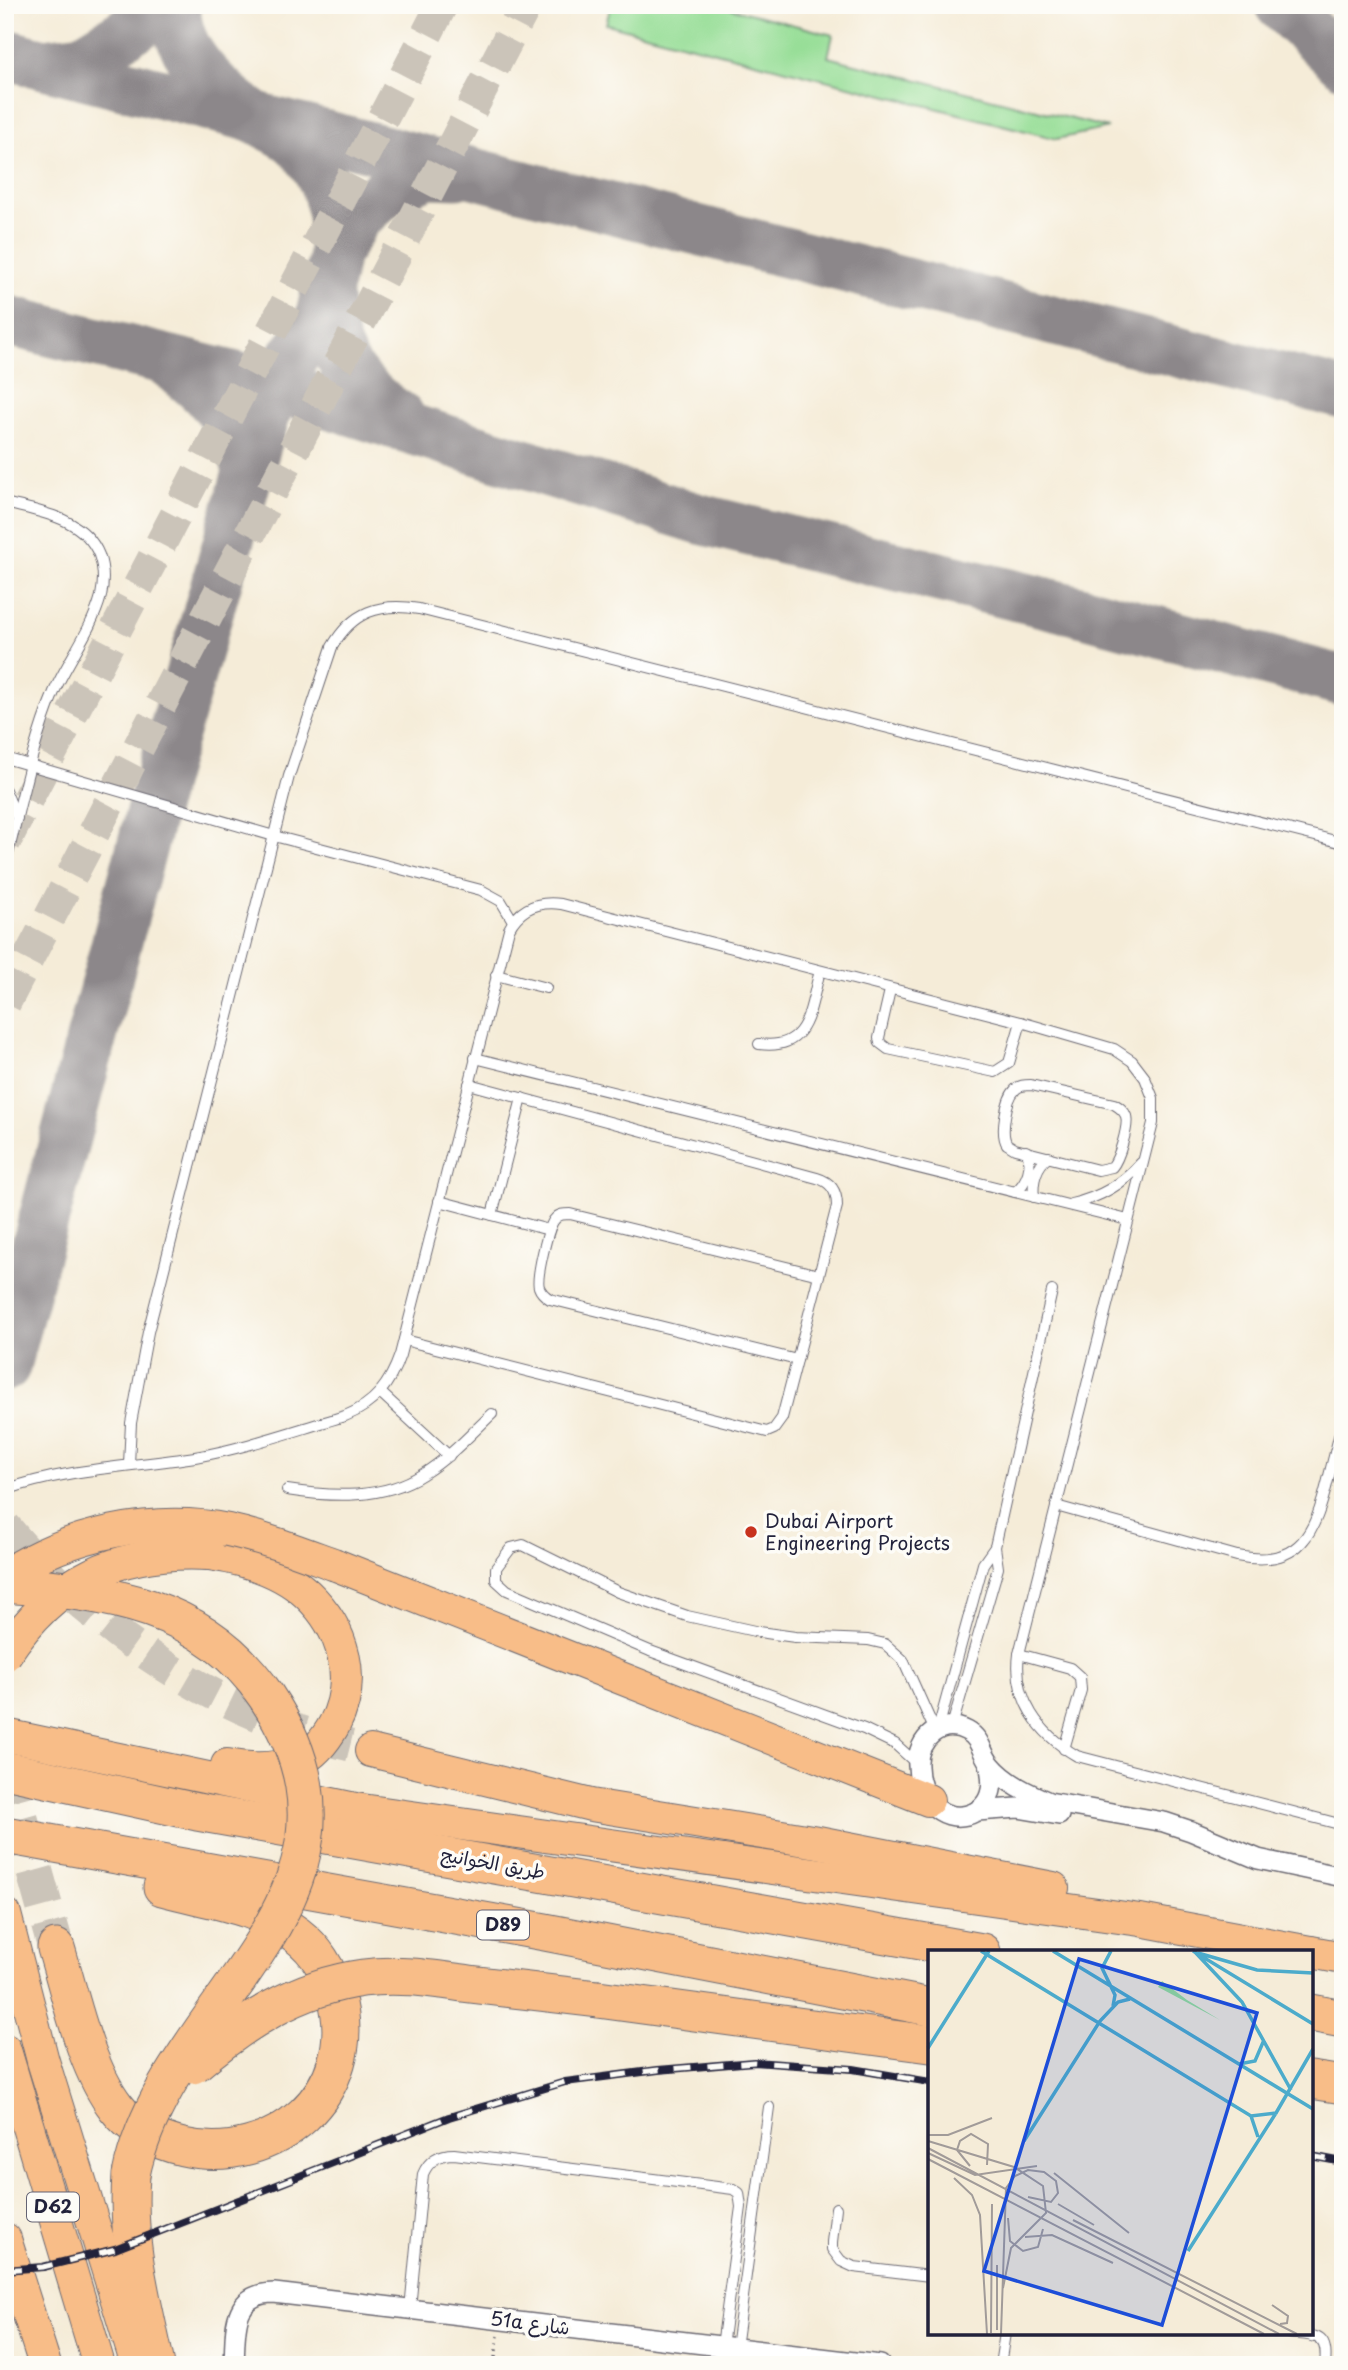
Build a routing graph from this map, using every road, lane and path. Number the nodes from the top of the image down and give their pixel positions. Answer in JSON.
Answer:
{"nodes":[{"id":1,"x":5,"y":503,"type":"edge"},
{"id":2,"x":5,"y":758,"type":"edge"},
{"id":3,"x":30,"y":765,"type":"junction"},
{"id":4,"x":5,"y":790,"type":"edge"},
{"id":5,"x":17,"y":820,"type":"junction"},
{"id":6,"x":274,"y":836,"type":"junction"},
{"id":7,"x":1343,"y":843,"type":"edge"},
{"id":8,"x":5,"y":866,"type":"edge"},
{"id":9,"x":513,"y":920,"type":"junction"},
{"id":10,"x":820,"y":971,"type":"junction"},
{"id":11,"x":496,"y":975,"type":"junction"},
{"id":12,"x":546,"y":988,"type":"dead end"},
{"id":13,"x":890,"y":990,"type":"junction"},
{"id":14,"x":1021,"y":1022,"type":"junction"},
{"id":15,"x":760,"y":1044,"type":"dead end"},
{"id":16,"x":475,"y":1058,"type":"junction"},
{"id":17,"x":469,"y":1084,"type":"junction"},
{"id":18,"x":522,"y":1098,"type":"junction"},
{"id":19,"x":1026,"y":1151,"type":"junction"},
{"id":20,"x":1049,"y":1157,"type":"junction"},
{"id":21,"x":1143,"y":1160,"type":"junction"},
{"id":22,"x":1015,"y":1192,"type":"junction"},
{"id":23,"x":1034,"y":1197,"type":"junction"},
{"id":24,"x":439,"y":1201,"type":"junction"},
{"id":25,"x":1067,"y":1205,"type":"junction"},
{"id":26,"x":492,"y":1215,"type":"junction"},
{"id":27,"x":1128,"y":1220,"type":"junction"},
{"id":28,"x":549,"y":1230,"type":"junction"},
{"id":29,"x":819,"y":1275,"type":"junction"},
{"id":30,"x":1052,"y":1291,"type":"dead end"},
{"id":31,"x":404,"y":1340,"type":"junction"},
{"id":32,"x":797,"y":1360,"type":"junction"},
{"id":33,"x":381,"y":1393,"type":"junction"},
{"id":34,"x":492,"y":1414,"type":"dead end"},
{"id":35,"x":1343,"y":1421,"type":"edge"},
{"id":36,"x":449,"y":1455,"type":"junction"},
{"id":37,"x":129,"y":1464,"type":"junction"},
{"id":38,"x":5,"y":1490,"type":"edge"},
{"id":39,"x":287,"y":1490,"type":"dead end"},
{"id":40,"x":1056,"y":1506,"type":"junction"},
{"id":41,"x":995,"y":1547,"type":"junction"},
{"id":42,"x":5,"y":1575,"type":"edge"},
{"id":43,"x":5,"y":1584,"type":"edge"},
{"id":44,"x":1019,"y":1654,"type":"junction"},
{"id":45,"x":5,"y":1656,"type":"edge"},
{"id":46,"x":941,"y":1729,"type":"junction"},
{"id":47,"x":5,"y":1735,"type":"edge"},
{"id":48,"x":1064,"y":1749,"type":"junction"},
{"id":49,"x":371,"y":1751,"type":"tunnel mouth"},
{"id":50,"x":989,"y":1763,"type":"junction"},
{"id":51,"x":152,"y":1764,"type":"junction"},
{"id":52,"x":917,"y":1765,"type":"junction"},
{"id":53,"x":5,"y":1770,"type":"edge"},
{"id":54,"x":928,"y":1800,"type":"junction"},
{"id":55,"x":977,"y":1811,"type":"junction"},
{"id":56,"x":1343,"y":1825,"type":"edge"},
{"id":57,"x":5,"y":1835,"type":"edge"},
{"id":58,"x":76,"y":1848,"type":"junction"},
{"id":59,"x":1343,"y":1877,"type":"edge"},
{"id":60,"x":1343,"y":1888,"type":"edge"},
{"id":61,"x":5,"y":1914,"type":"edge"},
{"id":62,"x":1140,"y":1920,"type":"junction"},
{"id":63,"x":56,"y":1948,"type":"tunnel mouth"},
{"id":64,"x":971,"y":1950,"type":"edge"},
{"id":65,"x":1299,"y":1950,"type":"edge"},
{"id":66,"x":1313,"y":1953,"type":"edge"},
{"id":67,"x":1343,"y":1958,"type":"edge"},
{"id":68,"x":928,"y":2007,"type":"edge"},
{"id":69,"x":1313,"y":2013,"type":"edge"},
{"id":70,"x":1343,"y":2019,"type":"edge"},
{"id":71,"x":928,"y":2044,"type":"edge"},
{"id":72,"x":5,"y":2050,"type":"edge"},
{"id":73,"x":1313,"y":2080,"type":"edge"},
{"id":74,"x":1343,"y":2085,"type":"edge"},
{"id":75,"x":165,"y":2088,"type":"junction"},
{"id":76,"x":769,"y":2107,"type":"dead end"},
{"id":77,"x":836,"y":2208,"type":"dead end"},
{"id":78,"x":5,"y":2239,"type":"edge"},
{"id":79,"x":928,"y":2276,"type":"edge"},
{"id":80,"x":410,"y":2309,"type":"junction"},
{"id":81,"x":499,"y":2320,"type":"junction"},
{"id":82,"x":1004,"y":2335,"type":"edge"},
{"id":83,"x":1303,"y":2335,"type":"edge"},
{"id":84,"x":729,"y":2347,"type":"junction"},
{"id":85,"x":762,"y":2358,"type":"edge"},
{"id":86,"x":45,"y":2365,"type":"edge"},
{"id":87,"x":99,"y":2365,"type":"edge"},
{"id":88,"x":137,"y":2365,"type":"edge"},
{"id":89,"x":156,"y":2365,"type":"edge"},
{"id":90,"x":234,"y":2365,"type":"edge"},
{"id":91,"x":494,"y":2365,"type":"edge"},
{"id":92,"x":880,"y":2365,"type":"edge"},
{"id":93,"x":1000,"y":2365,"type":"edge"},
{"id":94,"x":1325,"y":2365,"type":"edge"}],
"edges":[{"from":1,"to":3,"type":"lane"},
{"from":2,"to":3,"type":"lane"},
{"from":3,"to":5,"type":"lane"},
{"from":3,"to":6,"type":"lane"},
{"from":4,"to":5,"type":"lane"},
{"from":5,"to":8,"type":"lane"},
{"from":6,"to":7,"type":"lane"},
{"from":6,"to":9,"type":"lane"},
{"from":6,"to":37,"type":"lane"},
{"from":9,"to":10,"type":"lane"},
{"from":9,"to":11,"type":"lane"},
{"from":10,"to":13,"type":"lane"},
{"from":10,"to":15,"type":"lane"},
{"from":11,"to":12,"type":"lane"},
{"from":11,"to":16,"type":"lane"},
{"from":13,"to":14,"type":"lane"},
{"from":13,"to":14,"type":"lane"},
{"from":14,"to":21,"type":"lane"},
{"from":16,"to":17,"type":"lane"},
{"from":16,"to":22,"type":"lane"},
{"from":17,"to":18,"type":"lane"},
{"from":17,"to":24,"type":"lane"},
{"from":18,"to":26,"type":"lane"},
{"from":18,"to":29,"type":"lane"},
{"from":19,"to":20,"type":"lane"},
{"from":19,"to":20,"type":"lane"},
{"from":19,"to":22,"type":"lane"},
{"from":20,"to":23,"type":"lane"},
{"from":21,"to":25,"type":"lane"},
{"from":21,"to":27,"type":"lane"},
{"from":22,"to":23,"type":"lane"},
{"from":23,"to":25,"type":"lane"},
{"from":24,"to":26,"type":"lane"},
{"from":24,"to":31,"type":"lane"},
{"from":25,"to":27,"type":"lane"},
{"from":26,"to":28,"type":"lane"},
{"from":27,"to":40,"type":"lane"},
{"from":28,"to":29,"type":"lane"},
{"from":28,"to":32,"type":"lane"},
{"from":29,"to":32,"type":"lane"},
{"from":30,"to":41,"type":"lane"},
{"from":31,"to":32,"type":"lane"},
{"from":31,"to":33,"type":"lane"},
{"from":33,"to":36,"type":"lane"},
{"from":33,"to":37,"type":"lane"},
{"from":34,"to":36,"type":"lane"},
{"from":35,"to":40,"type":"lane"},
{"from":36,"to":39,"type":"lane"},
{"from":37,"to":38,"type":"lane"},
{"from":40,"to":44,"type":"lane"},
{"from":41,"to":46,"type":"lane"},
{"from":41,"to":46,"type":"lane"},
{"from":42,"to":54,"type":"main road","bridge":true},
{"from":43,"to":75,"type":"highway","bridge":true},
{"from":44,"to":48,"type":"lane"},
{"from":44,"to":48,"type":"lane"},
{"from":45,"to":51,"type":"main road","bridge":true},
{"from":46,"to":50,"type":"street"},
{"from":46,"to":52,"type":"street"},
{"from":46,"to":52,"type":"lane"},
{"from":47,"to":51,"type":"main road"},
{"from":48,"to":56,"type":"lane"},
{"from":49,"to":62,"type":"main road"},
{"from":50,"to":55,"type":"street"},
{"from":50,"to":59,"type":"street"},
{"from":51,"to":62,"type":"main road"},
{"from":52,"to":54,"type":"street"},
{"from":53,"to":64,"type":"highway","name":"طريق الخوانيج"},
{"from":54,"to":55,"type":"street"},
{"from":55,"to":60,"type":"street"},
{"from":57,"to":58,"type":"highway","number":"D89"},
{"from":58,"to":63,"type":"highway"},
{"from":58,"to":68,"type":"highway","number":"D89"},
{"from":61,"to":88,"type":"main road"},
{"from":62,"to":65,"type":"main road"},
{"from":66,"to":67,"type":"main road"},
{"from":69,"to":70,"type":"highway"},
{"from":71,"to":75,"type":"highway","bridge":true},
{"from":72,"to":87,"type":"main road","number":"D62"},
{"from":73,"to":74,"type":"highway"},
{"from":75,"to":89,"type":"highway","bridge":true},
{"from":76,"to":84,"type":"lane"},
{"from":77,"to":79,"type":"lane"},
{"from":78,"to":86,"type":"main road","number":"D62"},
{"from":80,"to":81,"type":"street","name":"51a شارع"},
{"from":80,"to":84,"type":"lane"},
{"from":80,"to":90,"type":"street","name":"51a شارع"},
{"from":81,"to":84,"type":"street","name":"51a شارع"},
{"from":81,"to":91,"type":"path"},
{"from":82,"to":93,"type":"lane"},
{"from":83,"to":94,"type":"lane"},
{"from":84,"to":85,"type":"street","name":"51a شارع"},
{"from":85,"to":92,"type":"street","name":"51a شارع"}]}
